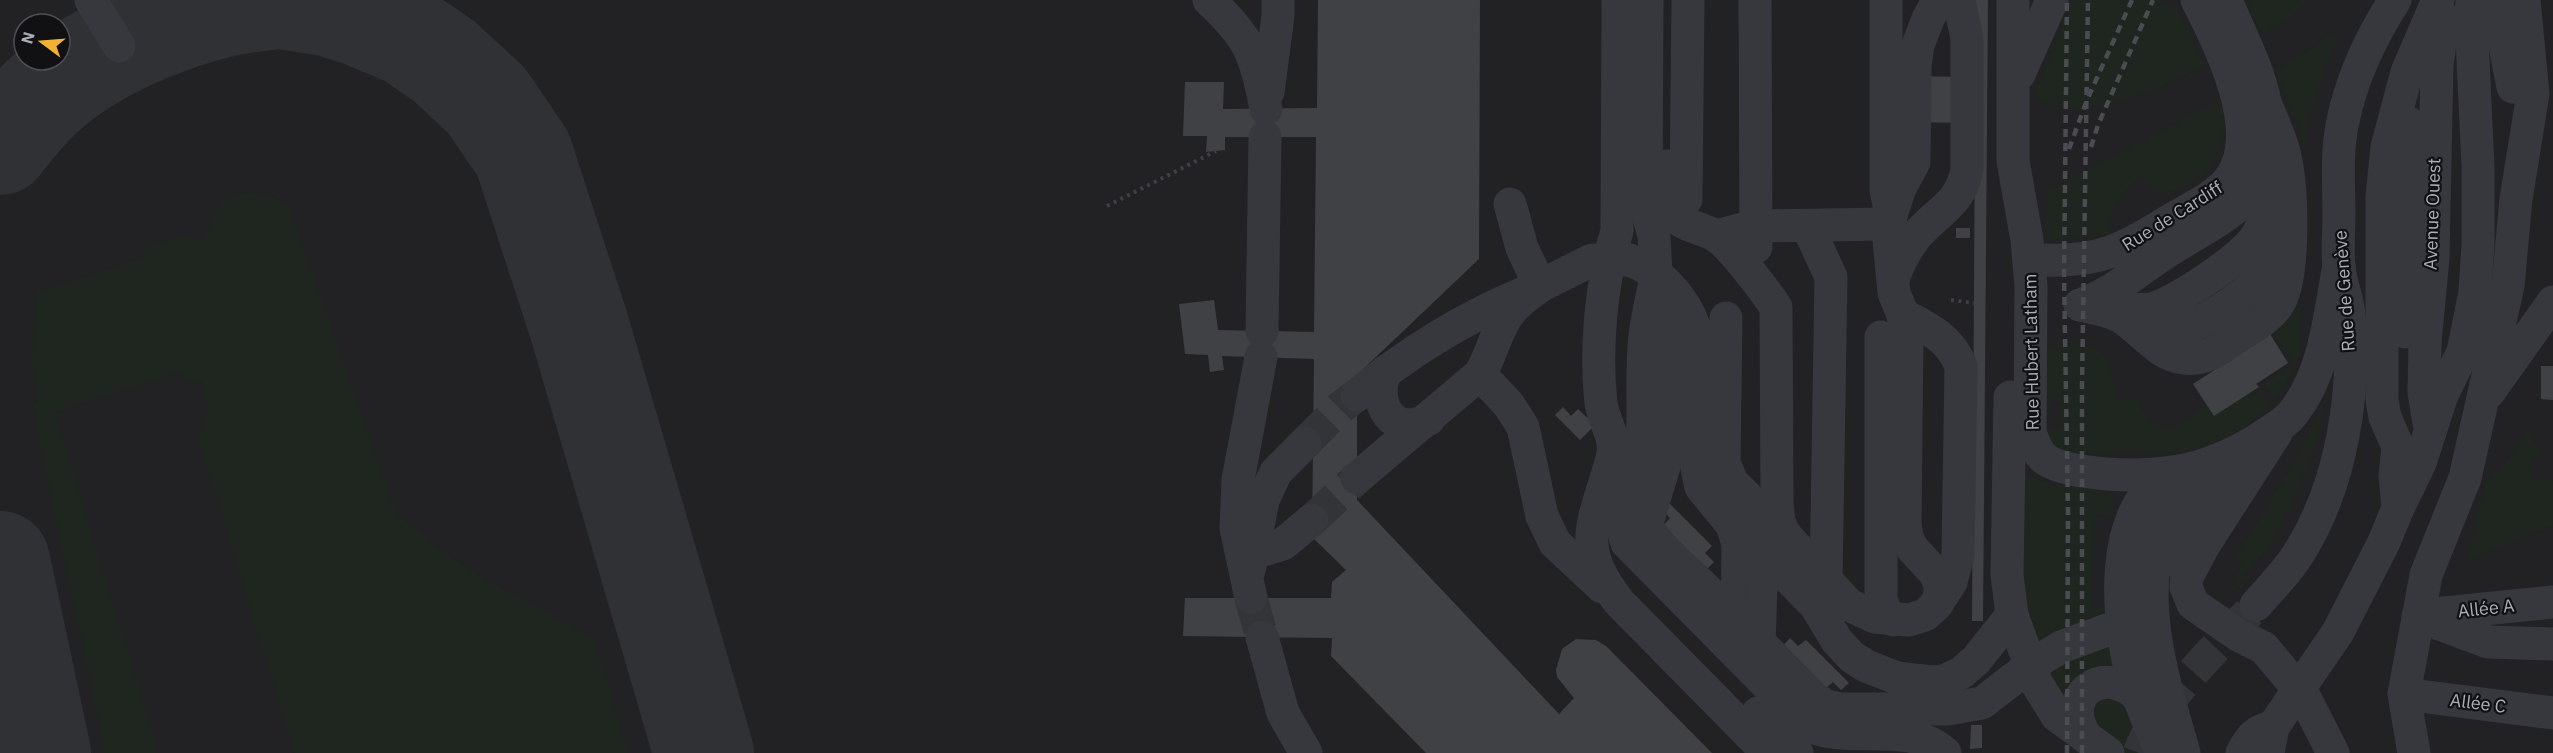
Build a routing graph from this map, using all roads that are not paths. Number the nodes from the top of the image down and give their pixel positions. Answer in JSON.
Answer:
{"nodes":[{"id":1,"x":91,"y":0,"type":"edge"},
{"id":2,"x":1209,"y":0,"type":"edge"},
{"id":3,"x":1278,"y":0,"type":"edge"},
{"id":4,"x":1618,"y":0,"type":"edge"},
{"id":5,"x":1647,"y":0,"type":"edge"},
{"id":6,"x":1668,"y":0,"type":"edge"},
{"id":7,"x":1688,"y":0,"type":"edge"},
{"id":8,"x":1755,"y":0,"type":"edge"},
{"id":9,"x":1886,"y":0,"type":"edge"},
{"id":10,"x":1938,"y":0,"type":"edge"},
{"id":11,"x":1946,"y":0,"type":"edge"},
{"id":12,"x":1952,"y":0,"type":"edge"},
{"id":13,"x":1959,"y":0,"type":"edge"},
{"id":14,"x":2013,"y":0,"type":"edge"},
{"id":15,"x":2052,"y":0,"type":"edge"},
{"id":16,"x":2395,"y":0,"type":"edge"},
{"id":17,"x":2449,"y":0,"type":"edge"},
{"id":18,"x":2462,"y":0,"type":"edge"},
{"id":19,"x":2472,"y":0,"type":"edge"},
{"id":20,"x":2496,"y":0,"type":"edge"},
{"id":21,"x":2524,"y":0,"type":"edge"},
{"id":22,"x":2205,"y":3,"type":"edge"},
{"id":23,"x":2432,"y":14,"type":"edge"},
{"id":24,"x":120,"y":46,"type":"dead end"},
{"id":25,"x":2014,"y":93,"type":"junction"},
{"id":26,"x":2268,"y":121,"type":"junction"},
{"id":27,"x":1265,"y":137,"type":"dead end"},
{"id":28,"x":2524,"y":151,"type":"junction"},
{"id":29,"x":2013,"y":161,"type":"junction"},
{"id":30,"x":2287,"y":167,"type":"junction"},
{"id":31,"x":1510,"y":204,"type":"dead end"},
{"id":32,"x":1891,"y":215,"type":"junction"},
{"id":33,"x":1686,"y":224,"type":"junction"},
{"id":34,"x":1754,"y":226,"type":"junction"},
{"id":35,"x":1808,"y":227,"type":"junction"},
{"id":36,"x":1717,"y":236,"type":"junction"},
{"id":37,"x":1628,"y":256,"type":"junction"},
{"id":38,"x":2046,"y":260,"type":"dead end"},
{"id":39,"x":2338,"y":266,"type":"junction"},
{"id":40,"x":1894,"y":276,"type":"junction"},
{"id":41,"x":1540,"y":286,"type":"junction"},
{"id":42,"x":1764,"y":289,"type":"junction"},
{"id":43,"x":2553,"y":302,"type":"edge"},
{"id":44,"x":2091,"y":307,"type":"junction"},
{"id":45,"x":2045,"y":308,"type":"dead end"},
{"id":46,"x":1726,"y":318,"type":"dead end"},
{"id":47,"x":2132,"y":325,"type":"junction"},
{"id":48,"x":1892,"y":326,"type":"junction"},
{"id":49,"x":1480,"y":374,"type":"junction"},
{"id":50,"x":2413,"y":389,"type":"junction"},
{"id":51,"x":2480,"y":403,"type":"junction"},
{"id":52,"x":1430,"y":419,"type":"junction"},
{"id":53,"x":2280,"y":424,"type":"junction"},
{"id":54,"x":1305,"y":443,"type":"tunnel mouth"},
{"id":55,"x":2231,"y":463,"type":"junction"},
{"id":56,"x":2177,"y":473,"type":"junction"},
{"id":57,"x":1357,"y":478,"type":"tunnel mouth"},
{"id":58,"x":2398,"y":508,"type":"junction"},
{"id":59,"x":1312,"y":520,"type":"tunnel mouth"},
{"id":60,"x":1732,"y":525,"type":"junction"},
{"id":61,"x":1594,"y":529,"type":"junction"},
{"id":62,"x":1773,"y":542,"type":"junction"},
{"id":63,"x":1250,"y":576,"type":"junction"},
{"id":64,"x":1826,"y":582,"type":"junction"},
{"id":65,"x":2183,"y":588,"type":"junction"},
{"id":66,"x":1619,"y":602,"type":"junction"},
{"id":67,"x":2553,"y":602,"type":"edge"},
{"id":68,"x":1937,"y":604,"type":"junction"},
{"id":69,"x":2256,"y":604,"type":"tunnel mouth"},
{"id":70,"x":2012,"y":615,"type":"junction"},
{"id":71,"x":2418,"y":616,"type":"junction"},
{"id":72,"x":1893,"y":620,"type":"junction"},
{"id":73,"x":2139,"y":629,"type":"junction"},
{"id":74,"x":1262,"y":637,"type":"tunnel mouth"},
{"id":75,"x":1759,"y":644,"type":"junction"},
{"id":76,"x":2553,"y":644,"type":"edge"},
{"id":77,"x":2030,"y":666,"type":"junction"},
{"id":78,"x":2404,"y":694,"type":"junction"},
{"id":79,"x":2140,"y":698,"type":"junction"},
{"id":80,"x":2553,"y":713,"type":"edge"},
{"id":81,"x":2270,"y":740,"type":"edge"},
{"id":82,"x":2097,"y":746,"type":"edge"},
{"id":83,"x":1306,"y":753,"type":"edge"},
{"id":84,"x":1768,"y":753,"type":"edge"},
{"id":85,"x":1797,"y":753,"type":"edge"},
{"id":86,"x":1945,"y":753,"type":"edge"},
{"id":87,"x":2162,"y":753,"type":"edge"},
{"id":88,"x":2184,"y":753,"type":"edge"},
{"id":89,"x":2242,"y":753,"type":"edge"},
{"id":90,"x":2333,"y":753,"type":"edge"},
{"id":91,"x":2414,"y":753,"type":"edge"}],
"edges":[{"from":1,"to":24,"type":"street"},
{"from":2,"to":3,"type":"street"},
{"from":4,"to":37,"type":"street"},
{"from":5,"to":37,"type":"street"},
{"from":6,"to":33,"type":"street"},
{"from":7,"to":33,"type":"street"},
{"from":8,"to":34,"type":"street"},
{"from":9,"to":32,"type":"street"},
{"from":10,"to":32,"type":"street"},
{"from":11,"to":40,"type":"street"},
{"from":12,"to":40,"type":"street"},
{"from":13,"to":40,"type":"street"},
{"from":14,"to":25,"type":"street","name":"Rue Hubert Latham"},
{"from":15,"to":25,"type":"street"},
{"from":16,"to":39,"type":"street","name":"Rue de Genève"},
{"from":17,"to":50,"type":"street","name":"Avenue Ouest"},
{"from":18,"to":50,"type":"street","name":"Avenue Ouest"},
{"from":19,"to":50,"type":"street","name":"Avenue Ouest"},
{"from":20,"to":28,"type":"street"},
{"from":21,"to":28,"type":"street"},
{"from":22,"to":26,"type":"street"},
{"from":22,"to":38,"type":"street","name":"Rue de Cardiff"},
{"from":23,"to":50,"type":"street","name":"Avenue Ouest"},
{"from":25,"to":29,"type":"street","name":"Rue Hubert Latham"},
{"from":26,"to":30,"type":"street"},
{"from":26,"to":44,"type":"street"},
{"from":26,"to":44,"type":"street"},
{"from":27,"to":63,"type":"street"},
{"from":28,"to":51,"type":"street"},
{"from":29,"to":56,"type":"street","name":"Rue Hubert Latham"},
{"from":29,"to":70,"type":"street"},
{"from":30,"to":47,"type":"street"},
{"from":30,"to":47,"type":"street"},
{"from":31,"to":41,"type":"street"},
{"from":32,"to":35,"type":"street"},
{"from":32,"to":40,"type":"street"},
{"from":33,"to":36,"type":"street"},
{"from":34,"to":35,"type":"street"},
{"from":34,"to":36,"type":"street"},
{"from":34,"to":42,"type":"street"},
{"from":35,"to":64,"type":"street"},
{"from":36,"to":42,"type":"street"},
{"from":37,"to":41,"type":"street","bridge":true},
{"from":37,"to":60,"type":"street"},
{"from":37,"to":61,"type":"street"},
{"from":37,"to":86,"type":"street"},
{"from":39,"to":53,"type":"street"},
{"from":39,"to":69,"type":"street","name":"Rue de Genève"},
{"from":40,"to":48,"type":"street"},
{"from":41,"to":49,"type":"street"},
{"from":41,"to":52,"type":"street"},
{"from":42,"to":62,"type":"street"},
{"from":43,"to":51,"type":"street"},
{"from":44,"to":45,"type":"street"},
{"from":44,"to":47,"type":"street"},
{"from":46,"to":62,"type":"street"},
{"from":48,"to":68,"type":"street"},
{"from":48,"to":68,"type":"street"},
{"from":48,"to":72,"type":"street"},
{"from":49,"to":52,"type":"street"},
{"from":49,"to":66,"type":"street"},
{"from":50,"to":58,"type":"street","name":"Avenue Ouest"},
{"from":50,"to":58,"type":"street","name":"Avenue Ouest","bridge":true},
{"from":51,"to":71,"type":"street"},
{"from":52,"to":57,"type":"street"},
{"from":53,"to":55,"type":"street","name":"Rue Hubert Latham"},
{"from":53,"to":65,"type":"street"},
{"from":54,"to":63,"type":"street"},
{"from":55,"to":56,"type":"street","name":"Rue Hubert Latham"},
{"from":55,"to":65,"type":"street"},
{"from":55,"to":73,"type":"street"},
{"from":56,"to":73,"type":"street"},
{"from":58,"to":81,"type":"street","name":"Avenue Ouest","bridge":true},
{"from":59,"to":63,"type":"street"},
{"from":60,"to":62,"type":"street"},
{"from":60,"to":75,"type":"street"},
{"from":61,"to":66,"type":"street"},
{"from":61,"to":85,"type":"street"},
{"from":62,"to":64,"type":"street"},
{"from":62,"to":70,"type":"street"},
{"from":62,"to":75,"type":"street"},
{"from":64,"to":72,"type":"street"},
{"from":65,"to":90,"type":"street"},
{"from":66,"to":84,"type":"street"},
{"from":67,"to":71,"type":"street","name":"Allée A"},
{"from":68,"to":72,"type":"street"},
{"from":70,"to":77,"type":"street"},
{"from":71,"to":76,"type":"street"},
{"from":71,"to":78,"type":"street"},
{"from":73,"to":77,"type":"street"},
{"from":73,"to":79,"type":"street"},
{"from":73,"to":88,"type":"street"},
{"from":74,"to":83,"type":"street"},
{"from":75,"to":77,"type":"street"},
{"from":77,"to":82,"type":"street"},
{"from":78,"to":80,"type":"street","name":"Allée C"},
{"from":78,"to":91,"type":"street"},
{"from":79,"to":82,"type":"street"},
{"from":79,"to":87,"type":"street"},
{"from":81,"to":89,"type":"street","name":"Avenue Ouest","bridge":true}]}
